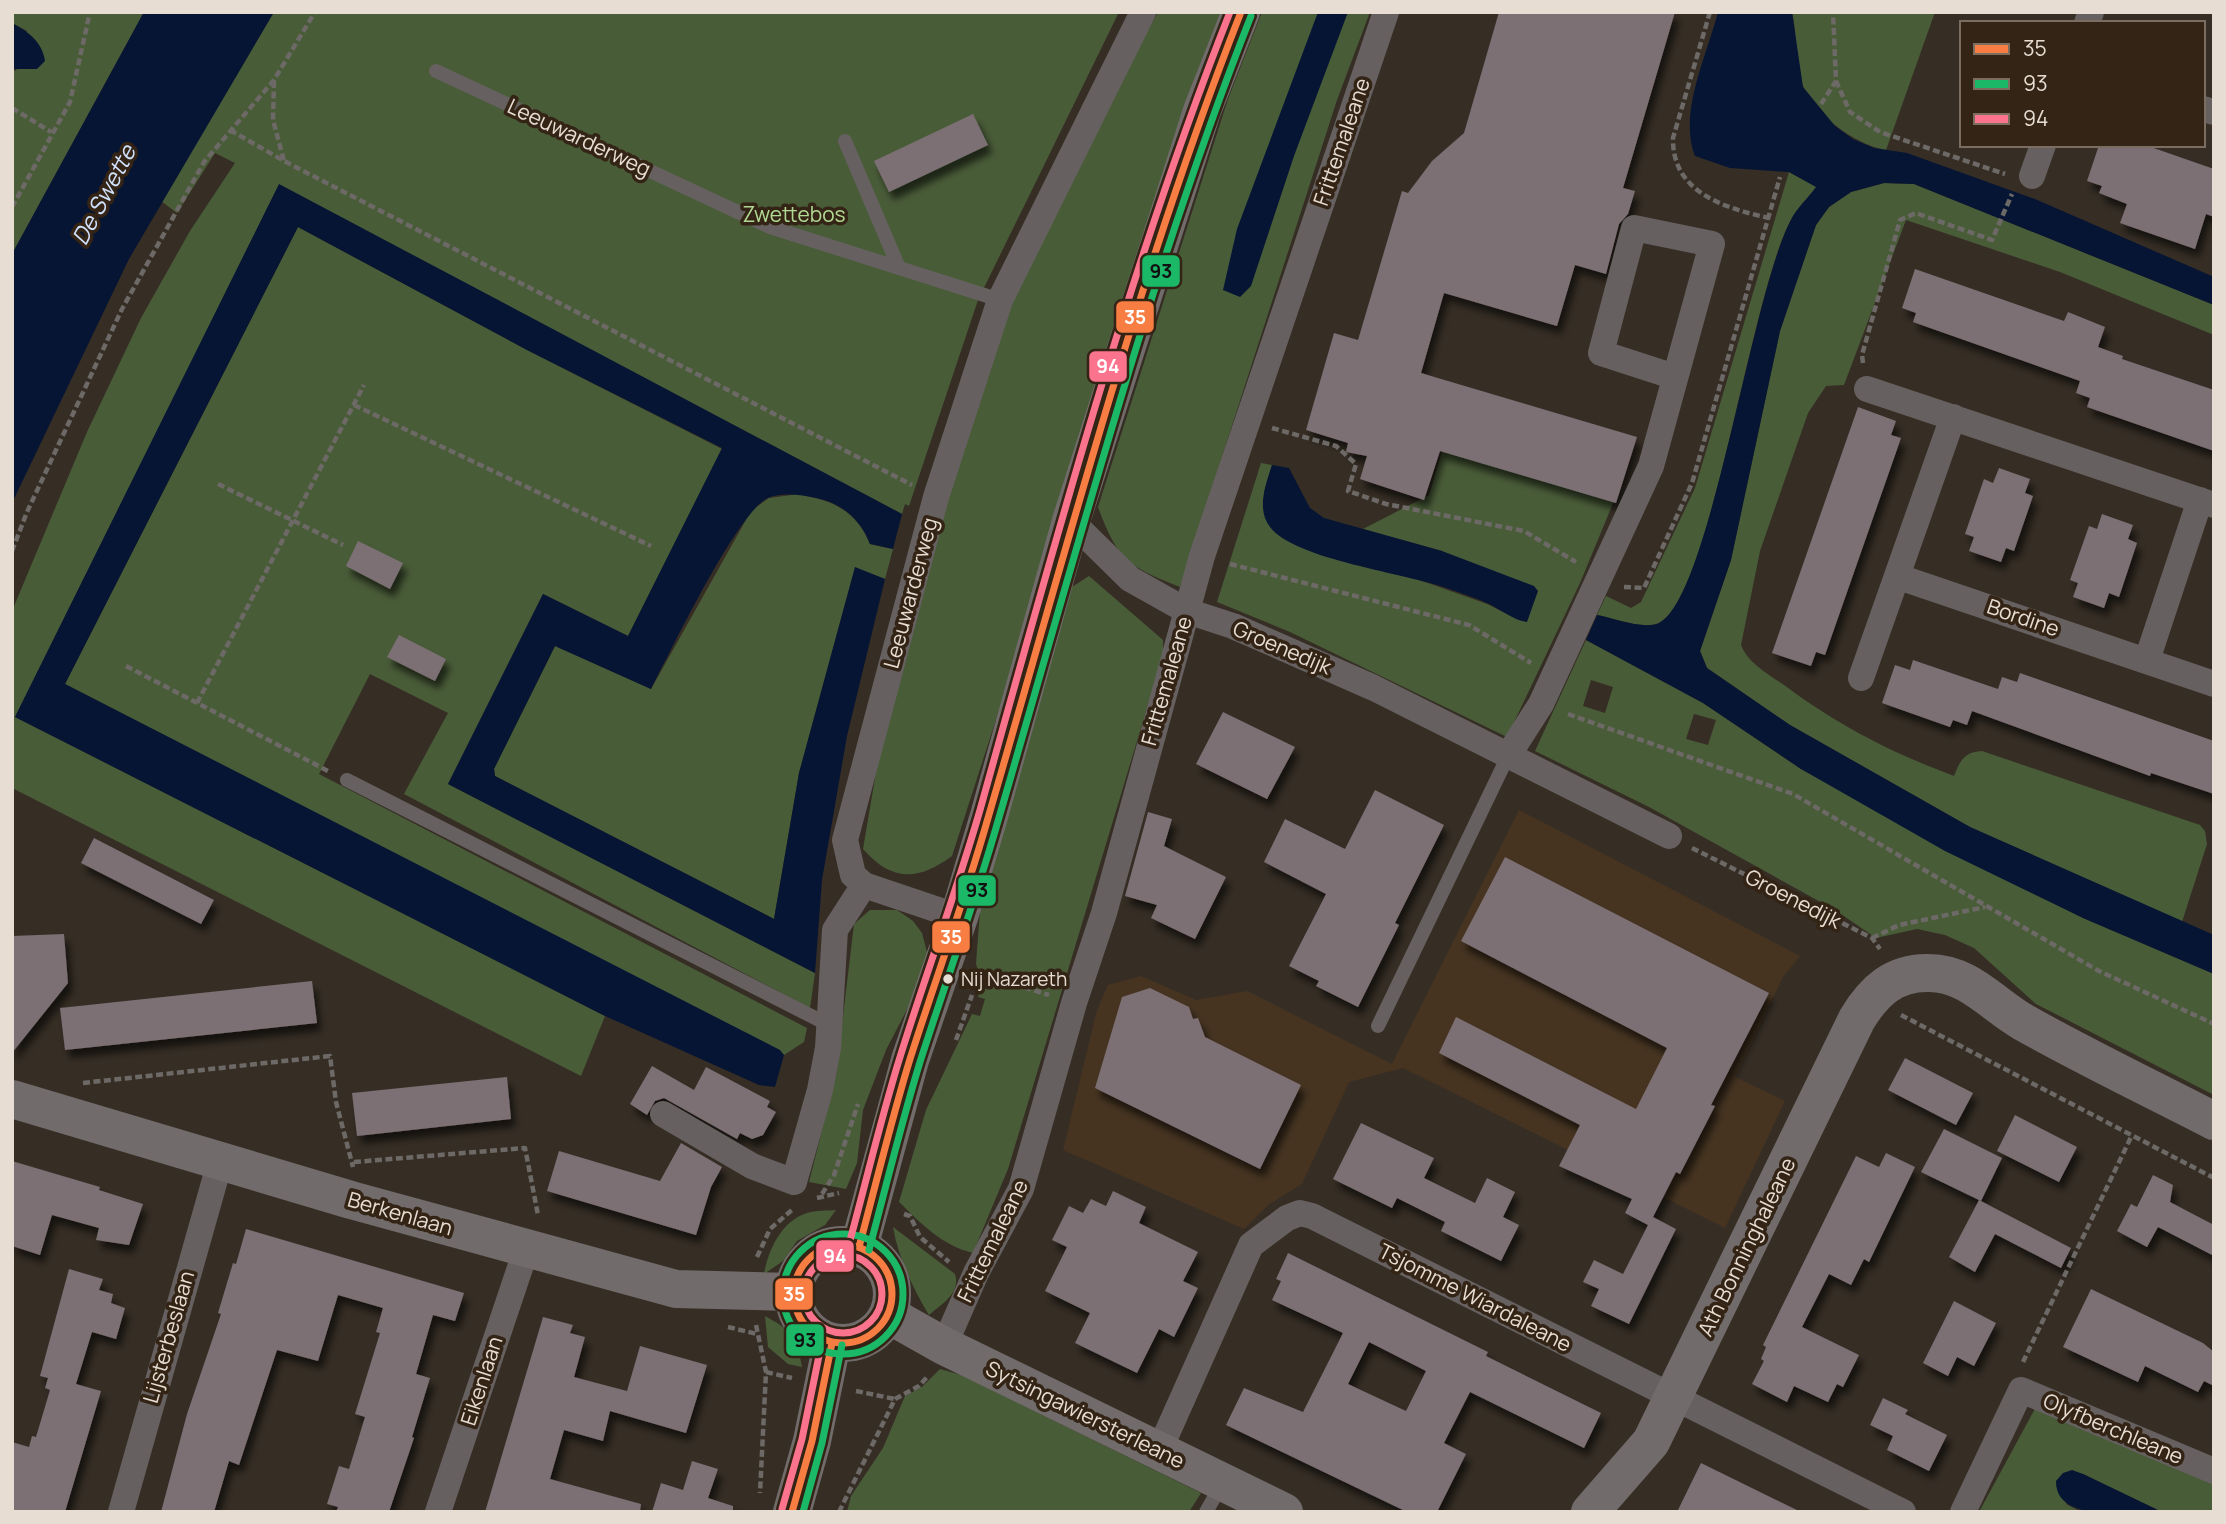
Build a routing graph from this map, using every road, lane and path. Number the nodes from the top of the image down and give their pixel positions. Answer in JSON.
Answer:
{"nodes":[{"id":1,"x":90,"y":12,"type":"edge"},
{"id":2,"x":315,"y":12,"type":"edge"},
{"id":3,"x":1143,"y":12,"type":"edge"},
{"id":4,"x":1241,"y":12,"type":"edge"},
{"id":5,"x":1386,"y":12,"type":"edge"},
{"id":6,"x":1710,"y":12,"type":"edge"},
{"id":7,"x":1833,"y":12,"type":"edge"},
{"id":8,"x":436,"y":71,"type":"dead end"},
{"id":9,"x":274,"y":80,"type":"junction"},
{"id":10,"x":1836,"y":81,"type":"junction"},
{"id":11,"x":1821,"y":104,"type":"dead end"},
{"id":12,"x":12,"y":108,"type":"edge"},
{"id":13,"x":230,"y":130,"type":"junction"},
{"id":14,"x":51,"y":132,"type":"junction"},
{"id":15,"x":845,"y":141,"type":"dead end"},
{"id":16,"x":2042,"y":147,"type":"edge"},
{"id":17,"x":284,"y":161,"type":"junction"},
{"id":18,"x":1780,"y":177,"type":"dead end"},
{"id":19,"x":2021,"y":181,"type":"junction"},
{"id":20,"x":12,"y":206,"type":"edge"},
{"id":21,"x":1769,"y":218,"type":"junction"},
{"id":22,"x":900,"y":268,"type":"junction"},
{"id":23,"x":1000,"y":300,"type":"junction"},
{"id":24,"x":1675,"y":377,"type":"junction"},
{"id":25,"x":364,"y":385,"type":"dead end"},
{"id":26,"x":1867,"y":389,"type":"joint"},
{"id":27,"x":354,"y":405,"type":"junction"},
{"id":28,"x":1953,"y":417,"type":"junction"},
{"id":29,"x":1247,"y":422,"type":"junction"},
{"id":30,"x":218,"y":484,"type":"dead end"},
{"id":31,"x":936,"y":497,"type":"junction"},
{"id":32,"x":2207,"y":503,"type":"edge"},
{"id":33,"x":292,"y":521,"type":"junction"},
{"id":34,"x":1070,"y":521,"type":"junction"},
{"id":35,"x":343,"y":545,"type":"dead end"},
{"id":36,"x":652,"y":547,"type":"dead end"},
{"id":37,"x":12,"y":551,"type":"edge"},
{"id":38,"x":1202,"y":556,"type":"junction"},
{"id":39,"x":1600,"y":576,"type":"junction"},
{"id":40,"x":1899,"y":577,"type":"junction"},
{"id":41,"x":1187,"y":611,"type":"junction"},
{"id":42,"x":2147,"y":660,"type":"junction"},
{"id":43,"x":126,"y":666,"type":"dead end"},
{"id":44,"x":1552,"y":678,"type":"junction"},
{"id":45,"x":1861,"y":678,"type":"dead end"},
{"id":46,"x":2214,"y":684,"type":"edge"},
{"id":47,"x":197,"y":703,"type":"junction"},
{"id":48,"x":1541,"y":704,"type":"junction"},
{"id":49,"x":1509,"y":754,"type":"junction"},
{"id":50,"x":346,"y":780,"type":"joint"},
{"id":51,"x":1669,"y":836,"type":"joint"},
{"id":52,"x":864,"y":886,"type":"junction"},
{"id":53,"x":1985,"y":907,"type":"junction"},
{"id":54,"x":959,"y":917,"type":"junction"},
{"id":55,"x":1872,"y":939,"type":"junction"},
{"id":56,"x":1891,"y":982,"type":"junction"},
{"id":57,"x":1074,"y":1003,"type":"junction"},
{"id":58,"x":2214,"y":1024,"type":"edge"},
{"id":59,"x":829,"y":1025,"type":"junction"},
{"id":60,"x":1378,"y":1026,"type":"dead end"},
{"id":61,"x":951,"y":1050,"type":"dead end"},
{"id":62,"x":77,"y":1084,"type":"dead end"},
{"id":63,"x":820,"y":1090,"type":"junction"},
{"id":64,"x":862,"y":1094,"type":"dead end"},
{"id":65,"x":12,"y":1099,"type":"edge"},
{"id":66,"x":858,"y":1104,"type":"junction"},
{"id":67,"x":663,"y":1114,"type":"dead end"},
{"id":68,"x":2214,"y":1121,"type":"edge"},
{"id":69,"x":2132,"y":1135,"type":"junction"},
{"id":70,"x":354,"y":1162,"type":"junction"},
{"id":71,"x":220,"y":1163,"type":"junction"},
{"id":72,"x":2214,"y":1178,"type":"edge"},
{"id":73,"x":820,"y":1197,"type":"dead end"},
{"id":74,"x":351,"y":1200,"type":"junction"},
{"id":75,"x":796,"y":1206,"type":"dead end"},
{"id":76,"x":859,"y":1247,"type":"junction"},
{"id":77,"x":526,"y":1250,"type":"junction"},
{"id":78,"x":793,"y":1292,"type":"junction"},
{"id":79,"x":755,"y":1293,"type":"junction"},
{"id":80,"x":889,"y":1315,"type":"junction"},
{"id":81,"x":832,"y":1343,"type":"junction"},
{"id":82,"x":944,"y":1346,"type":"junction"},
{"id":83,"x":2021,"y":1390,"type":"junction"},
{"id":84,"x":1674,"y":1398,"type":"junction"},
{"id":85,"x":1159,"y":1451,"type":"junction"},
{"id":86,"x":2214,"y":1471,"type":"edge"},
{"id":87,"x":1214,"y":1497,"type":"edge"},
{"id":88,"x":776,"y":1503,"type":"edge"},
{"id":89,"x":121,"y":1512,"type":"edge"},
{"id":90,"x":439,"y":1512,"type":"edge"},
{"id":91,"x":839,"y":1512,"type":"edge"},
{"id":92,"x":1284,"y":1512,"type":"edge"},
{"id":93,"x":1590,"y":1512,"type":"edge"},
{"id":94,"x":1903,"y":1512,"type":"edge"},
{"id":95,"x":1962,"y":1512,"type":"edge"}],
"edges":[{"from":1,"to":14,"type":"path"},
{"from":2,"to":9,"type":"path"},
{"from":3,"to":23,"type":"street","name":"Leeuwarderweg"},
{"from":4,"to":34,"type":"main road"},
{"from":5,"to":29,"type":"street","name":"Frittemaleane"},
{"from":6,"to":21,"type":"path"},
{"from":7,"to":10,"type":"path"},
{"from":8,"to":22,"type":"lane","name":"Leeuwarderweg"},
{"from":9,"to":13,"type":"path"},
{"from":9,"to":17,"type":"path"},
{"from":10,"to":11,"type":"path"},
{"from":10,"to":19,"type":"path"},
{"from":12,"to":14,"type":"path"},
{"from":13,"to":17,"type":"path"},
{"from":13,"to":37,"type":"path"},
{"from":14,"to":20,"type":"path"},
{"from":15,"to":22,"type":"lane"},
{"from":16,"to":19,"type":"street"},
{"from":17,"to":31,"type":"path"},
{"from":18,"to":21,"type":"path"},
{"from":19,"to":26,"type":"path"},
{"from":21,"to":39,"type":"path"},
{"from":22,"to":23,"type":"lane","name":"Leeuwarderweg"},
{"from":23,"to":31,"type":"street","name":"Leeuwarderweg"},
{"from":24,"to":24,"type":"street"},
{"from":24,"to":39,"type":"street"},
{"from":25,"to":27,"type":"path"},
{"from":26,"to":28,"type":"street"},
{"from":27,"to":33,"type":"path"},
{"from":27,"to":36,"type":"path"},
{"from":28,"to":32,"type":"street"},
{"from":28,"to":40,"type":"street"},
{"from":29,"to":38,"type":"street","name":"Frittemaleane"},
{"from":29,"to":39,"type":"path"},
{"from":30,"to":33,"type":"path"},
{"from":31,"to":52,"type":"street","name":"Leeuwarderweg"},
{"from":32,"to":42,"type":"street"},
{"from":33,"to":35,"type":"path"},
{"from":33,"to":47,"type":"path"},
{"from":34,"to":41,"type":"street","name":"Groenedijk"},
{"from":34,"to":54,"type":"main road"},
{"from":38,"to":41,"type":"street","name":"Frittemaleane"},
{"from":38,"to":44,"type":"path"},
{"from":39,"to":44,"type":"street"},
{"from":40,"to":42,"type":"street","name":"Bordine"},
{"from":40,"to":45,"type":"street"},
{"from":41,"to":49,"type":"street","name":"Groenedijk"},
{"from":41,"to":57,"type":"street","name":"Frittemaleane"},
{"from":42,"to":46,"type":"street","name":"Bordine"},
{"from":43,"to":47,"type":"path"},
{"from":44,"to":48,"type":"street"},
{"from":47,"to":50,"type":"path"},
{"from":48,"to":49,"type":"street"},
{"from":48,"to":53,"type":"path"},
{"from":49,"to":51,"type":"street","name":"Groenedijk"},
{"from":49,"to":60,"type":"lane"},
{"from":50,"to":59,"type":"lane"},
{"from":51,"to":55,"type":"path","name":"Groenedijk"},
{"from":52,"to":54,"type":"street"},
{"from":52,"to":59,"type":"street"},
{"from":53,"to":55,"type":"path"},
{"from":53,"to":58,"type":"path"},
{"from":54,"to":76,"type":"main road"},
{"from":55,"to":56,"type":"path","name":"Groenedijk"},
{"from":56,"to":68,"type":"main road"},
{"from":56,"to":69,"type":"path"},
{"from":56,"to":84,"type":"main road","name":"Ath Bonninghaleane"},
{"from":57,"to":61,"type":"path"},
{"from":57,"to":82,"type":"street","name":"Frittemaleane"},
{"from":59,"to":63,"type":"street"},
{"from":62,"to":70,"type":"path"},
{"from":63,"to":66,"type":"path"},
{"from":63,"to":67,"type":"street"},
{"from":64,"to":66,"type":"path"},
{"from":65,"to":71,"type":"main road","name":"Berkenlaan"},
{"from":66,"to":73,"type":"path"},
{"from":69,"to":72,"type":"path"},
{"from":69,"to":83,"type":"path"},
{"from":70,"to":74,"type":"path"},
{"from":70,"to":77,"type":"path"},
{"from":71,"to":74,"type":"main road","name":"Berkenlaan"},
{"from":71,"to":89,"type":"street","name":"Lijsterbeslaan"},
{"from":74,"to":77,"type":"main road","name":"Berkenlaan"},
{"from":75,"to":79,"type":"path"},
{"from":76,"to":78,"type":"main road"},
{"from":76,"to":80,"type":"main road"},
{"from":77,"to":79,"type":"main road","name":"Berkenlaan"},
{"from":77,"to":90,"type":"street","name":"Eikenlaan"},
{"from":78,"to":79,"type":"main road","name":"Berkenlaan"},
{"from":78,"to":81,"type":"main road"},
{"from":79,"to":88,"type":"path"},
{"from":80,"to":81,"type":"main road"},
{"from":80,"to":82,"type":"main road","name":"Sytsingawiersterleane"},
{"from":81,"to":88,"type":"main road"},
{"from":82,"to":85,"type":"main road","name":"Sytsingawiersterleane"},
{"from":82,"to":91,"type":"path"},
{"from":83,"to":86,"type":"street","name":"Olyfberchleane"},
{"from":83,"to":95,"type":"street","name":"Olyfberchleane"},
{"from":84,"to":85,"type":"street","name":"Tsjomme Wiardaleane"},
{"from":84,"to":93,"type":"main road","name":"Ath Bonninghaleane"},
{"from":84,"to":94,"type":"street","name":"Tsjomme Wiardaleane"},
{"from":85,"to":87,"type":"main road","name":"Sytsingawiersterleane"},
{"from":87,"to":92,"type":"main road","name":"Sytsingawiersterleane"}]}
